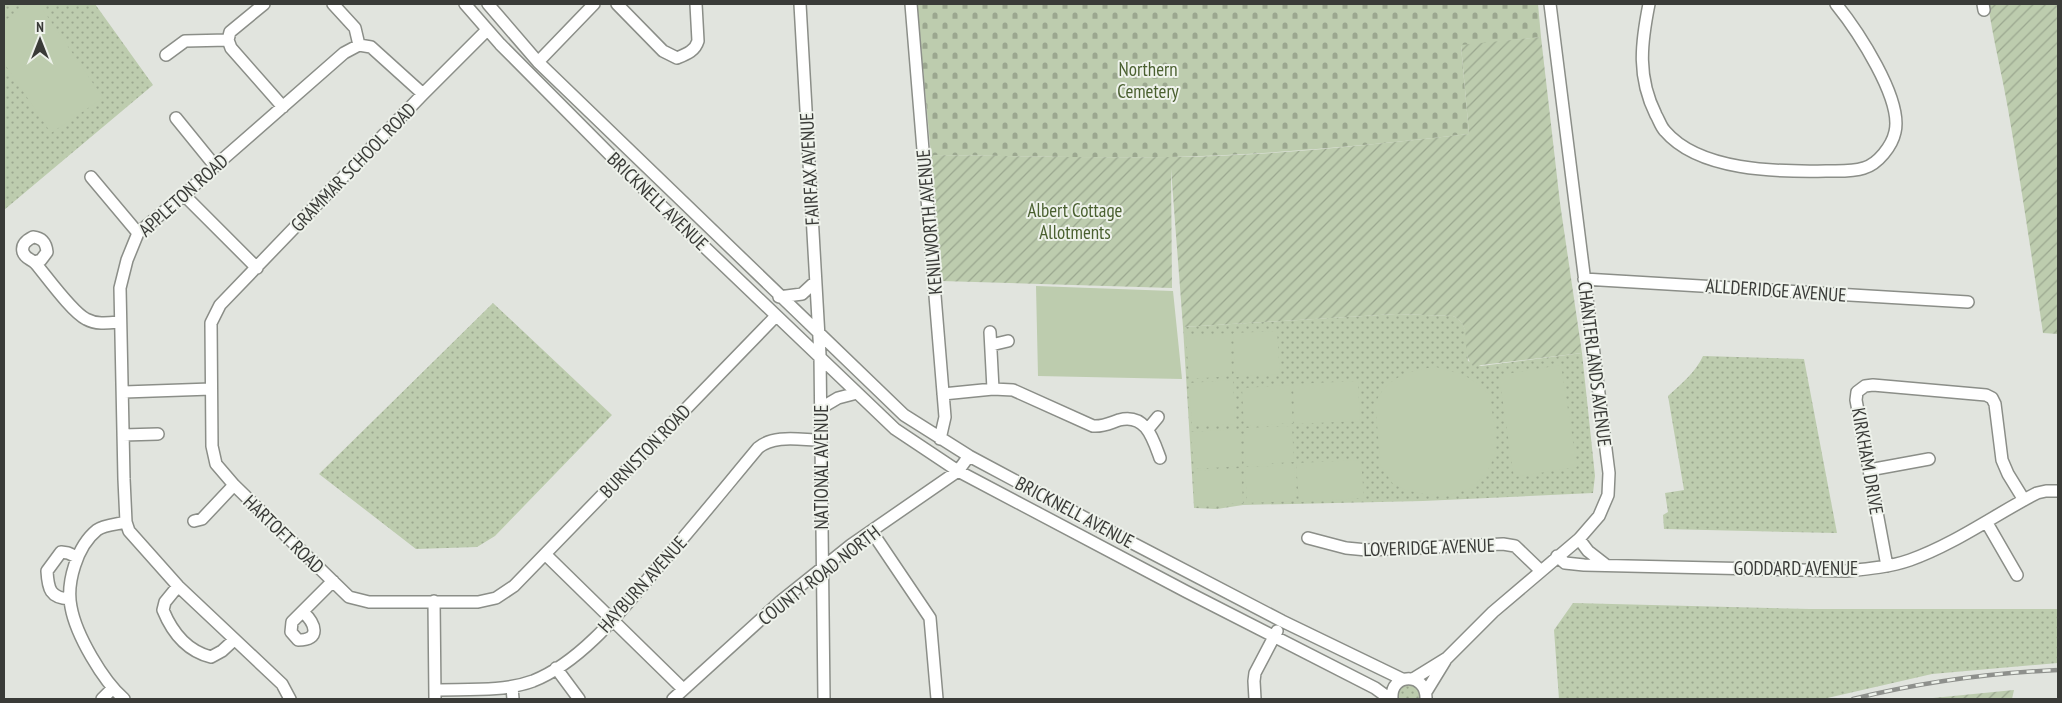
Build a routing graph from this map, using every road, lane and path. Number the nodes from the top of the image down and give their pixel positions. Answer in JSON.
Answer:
{"nodes":[{"id":1,"x":264,"y":4,"type":"edge"},
{"id":2,"x":333,"y":4,"type":"edge"},
{"id":3,"x":465,"y":4,"type":"edge"},
{"id":4,"x":488,"y":4,"type":"edge"},
{"id":5,"x":594,"y":4,"type":"edge"},
{"id":6,"x":617,"y":4,"type":"edge"},
{"id":7,"x":696,"y":4,"type":"edge"},
{"id":8,"x":800,"y":4,"type":"edge"},
{"id":9,"x":911,"y":4,"type":"edge"},
{"id":10,"x":1550,"y":4,"type":"edge"},
{"id":11,"x":1648,"y":4,"type":"edge"},
{"id":12,"x":1836,"y":4,"type":"edge"},
{"id":13,"x":487,"y":30,"type":"junction"},
{"id":14,"x":229,"y":36,"type":"junction"},
{"id":15,"x":359,"y":45,"type":"junction"},
{"id":16,"x":166,"y":55,"type":"dead end"},
{"id":17,"x":538,"y":62,"type":"junction"},
{"id":18,"x":423,"y":94,"type":"junction"},
{"id":19,"x":283,"y":107,"type":"junction"},
{"id":20,"x":594,"y":114,"type":"junction"},
{"id":21,"x":176,"y":118,"type":"dead end"},
{"id":22,"x":583,"y":126,"type":"junction"},
{"id":23,"x":215,"y":166,"type":"junction"},
{"id":24,"x":91,"y":177,"type":"dead end"},
{"id":25,"x":184,"y":195,"type":"junction"},
{"id":26,"x":138,"y":233,"type":"junction"},
{"id":27,"x":35,"y":262,"type":"dead end"},
{"id":28,"x":257,"y":268,"type":"junction"},
{"id":29,"x":1584,"y":279,"type":"junction"},
{"id":30,"x":816,"y":282,"type":"junction"},
{"id":31,"x":780,"y":297,"type":"junction"},
{"id":32,"x":1968,"y":302,"type":"dead end"},
{"id":33,"x":220,"y":305,"type":"joint"},
{"id":34,"x":776,"y":316,"type":"junction"},
{"id":35,"x":120,"y":322,"type":"junction"},
{"id":36,"x":990,"y":332,"type":"dead end"},
{"id":37,"x":818,"y":333,"type":"junction"},
{"id":38,"x":1008,"y":341,"type":"dead end"},
{"id":39,"x":991,"y":345,"type":"junction"},
{"id":40,"x":820,"y":355,"type":"junction"},
{"id":41,"x":993,"y":389,"type":"junction"},
{"id":42,"x":211,"y":390,"type":"junction"},
{"id":43,"x":124,"y":392,"type":"junction"},
{"id":44,"x":857,"y":393,"type":"junction"},
{"id":45,"x":943,"y":394,"type":"junction"},
{"id":46,"x":822,"y":408,"type":"junction"},
{"id":47,"x":904,"y":415,"type":"junction"},
{"id":48,"x":1158,"y":417,"type":"dead end"},
{"id":49,"x":895,"y":429,"type":"junction"},
{"id":50,"x":1148,"y":429,"type":"junction"},
{"id":51,"x":158,"y":434,"type":"dead end"},
{"id":52,"x":123,"y":435,"type":"junction"},
{"id":53,"x":822,"y":440,"type":"junction"},
{"id":54,"x":940,"y":440,"type":"junction"},
{"id":55,"x":969,"y":456,"type":"junction"},
{"id":56,"x":1160,"y":458,"type":"dead end"},
{"id":57,"x":1929,"y":460,"type":"dead end"},
{"id":58,"x":1869,"y":470,"type":"junction"},
{"id":59,"x":958,"y":472,"type":"junction"},
{"id":60,"x":1000,"y":472,"type":"junction"},
{"id":61,"x":234,"y":485,"type":"junction"},
{"id":62,"x":991,"y":489,"type":"junction"},
{"id":63,"x":2058,"y":491,"type":"edge"},
{"id":64,"x":2024,"y":500,"type":"junction"},
{"id":65,"x":194,"y":521,"type":"dead end"},
{"id":66,"x":126,"y":522,"type":"junction"},
{"id":67,"x":1987,"y":523,"type":"junction"},
{"id":68,"x":872,"y":532,"type":"junction"},
{"id":69,"x":1308,"y":538,"type":"dead end"},
{"id":70,"x":1579,"y":539,"type":"junction"},
{"id":71,"x":1129,"y":542,"type":"junction"},
{"id":72,"x":545,"y":554,"type":"junction"},
{"id":73,"x":1557,"y":556,"type":"junction"},
{"id":74,"x":77,"y":557,"type":"junction"},
{"id":75,"x":1121,"y":557,"type":"junction"},
{"id":76,"x":1606,"y":565,"type":"junction"},
{"id":77,"x":1886,"y":566,"type":"junction"},
{"id":78,"x":821,"y":569,"type":"junction"},
{"id":79,"x":1541,"y":571,"type":"junction"},
{"id":80,"x":2016,"y":575,"type":"dead end"},
{"id":81,"x":333,"y":581,"type":"junction"},
{"id":82,"x":805,"y":582,"type":"junction"},
{"id":83,"x":178,"y":586,"type":"junction"},
{"id":84,"x":514,"y":586,"type":"joint"},
{"id":85,"x":70,"y":599,"type":"junction"},
{"id":86,"x":821,"y":600,"type":"junction"},
{"id":87,"x":434,"y":601,"type":"junction"},
{"id":88,"x":303,"y":612,"type":"dead end"},
{"id":89,"x":612,"y":618,"type":"junction"},
{"id":90,"x":1282,"y":621,"type":"junction"},
{"id":91,"x":1274,"y":637,"type":"junction"},
{"id":92,"x":234,"y":640,"type":"junction"},
{"id":93,"x":1447,"y":658,"type":"junction"},
{"id":94,"x":556,"y":668,"type":"junction"},
{"id":95,"x":1408,"y":679,"type":"junction"},
{"id":96,"x":512,"y":687,"type":"junction"},
{"id":97,"x":113,"y":688,"type":"junction"},
{"id":98,"x":683,"y":688,"type":"junction"},
{"id":99,"x":435,"y":695,"type":"edge"},
{"id":100,"x":1426,"y":696,"type":"edge"},
{"id":101,"x":102,"y":699,"type":"edge"},
{"id":102,"x":124,"y":699,"type":"edge"},
{"id":103,"x":290,"y":699,"type":"edge"},
{"id":104,"x":513,"y":699,"type":"edge"},
{"id":105,"x":579,"y":699,"type":"edge"},
{"id":106,"x":673,"y":699,"type":"edge"},
{"id":107,"x":824,"y":699,"type":"edge"},
{"id":108,"x":936,"y":699,"type":"edge"},
{"id":109,"x":1255,"y":699,"type":"edge"},
{"id":110,"x":1391,"y":699,"type":"edge"}],
"edges":[{"from":1,"to":14,"type":"street"},
{"from":2,"to":15,"type":"street"},
{"from":3,"to":13,"type":"street","name":"BRICKNELL AVENUE"},
{"from":4,"to":17,"type":"street","name":"BRICKNELL AVENUE"},
{"from":5,"to":17,"type":"street"},
{"from":6,"to":7,"type":"street"},
{"from":8,"to":30,"type":"street","name":"FAIRFAX AVENUE"},
{"from":9,"to":45,"type":"street","name":"KENILWORTH AVENUE"},
{"from":10,"to":29,"type":"street","name":"CHANTERLANDS AVENUE"},
{"from":11,"to":12,"type":"street"},
{"from":13,"to":18,"type":"street","name":"GRAMMAR SCHOOL ROAD"},
{"from":13,"to":22,"type":"street","name":"BRICKNELL AVENUE"},
{"from":14,"to":16,"type":"street"},
{"from":14,"to":19,"type":"street"},
{"from":15,"to":18,"type":"street"},
{"from":15,"to":19,"type":"street","name":"APPLETON ROAD"},
{"from":17,"to":20,"type":"street","name":"BRICKNELL AVENUE"},
{"from":18,"to":28,"type":"street","name":"GRAMMAR SCHOOL ROAD"},
{"from":19,"to":23,"type":"street","name":"APPLETON ROAD"},
{"from":20,"to":22,"type":"street"},
{"from":20,"to":31,"type":"street","name":"BRICKNELL AVENUE"},
{"from":21,"to":23,"type":"street"},
{"from":22,"to":34,"type":"street","name":"BRICKNELL AVENUE"},
{"from":23,"to":25,"type":"street","name":"APPLETON ROAD"},
{"from":24,"to":26,"type":"street"},
{"from":25,"to":26,"type":"street","name":"APPLETON ROAD"},
{"from":25,"to":28,"type":"street"},
{"from":26,"to":35,"type":"street","name":"APPLETON ROAD"},
{"from":27,"to":35,"type":"street"},
{"from":28,"to":33,"type":"street","name":"GRAMMAR SCHOOL ROAD"},
{"from":29,"to":32,"type":"street","name":"ALLDERIDGE AVENUE"},
{"from":29,"to":70,"type":"street","name":"CHANTERLANDS AVENUE"},
{"from":30,"to":31,"type":"street"},
{"from":30,"to":37,"type":"street","name":"FAIRFAX AVENUE"},
{"from":31,"to":37,"type":"street","name":"BRICKNELL AVENUE"},
{"from":33,"to":42,"type":"street","name":"HARTOFT ROAD"},
{"from":34,"to":40,"type":"street","name":"BRICKNELL AVENUE"},
{"from":34,"to":72,"type":"street","name":"BURNISTON ROAD"},
{"from":35,"to":43,"type":"street","name":"APPLETON ROAD"},
{"from":36,"to":39,"type":"street"},
{"from":37,"to":40,"type":"street","name":"NATIONAL AVENUE"},
{"from":37,"to":47,"type":"street","name":"BRICKNELL AVENUE"},
{"from":38,"to":39,"type":"street"},
{"from":39,"to":41,"type":"street"},
{"from":40,"to":44,"type":"street","name":"BRICKNELL AVENUE"},
{"from":40,"to":46,"type":"street","name":"NATIONAL AVENUE"},
{"from":41,"to":45,"type":"street"},
{"from":41,"to":50,"type":"street"},
{"from":42,"to":43,"type":"street"},
{"from":42,"to":61,"type":"street","name":"HARTOFT ROAD"},
{"from":43,"to":52,"type":"street","name":"APPLETON ROAD"},
{"from":44,"to":46,"type":"street"},
{"from":44,"to":49,"type":"street","name":"BRICKNELL AVENUE"},
{"from":45,"to":54,"type":"street","name":"KENILWORTH AVENUE"},
{"from":46,"to":53,"type":"street","name":"NATIONAL AVENUE"},
{"from":47,"to":49,"type":"street"},
{"from":47,"to":54,"type":"street","name":"BRICKNELL AVENUE"},
{"from":48,"to":50,"type":"street"},
{"from":49,"to":59,"type":"street","name":"BRICKNELL AVENUE"},
{"from":50,"to":56,"type":"street"},
{"from":51,"to":52,"type":"street"},
{"from":52,"to":66,"type":"street","name":"APPLETON ROAD"},
{"from":53,"to":78,"type":"street","name":"NATIONAL AVENUE"},
{"from":53,"to":89,"type":"street","name":"HAYBURN AVENUE"},
{"from":54,"to":55,"type":"street","name":"BRICKNELL AVENUE"},
{"from":55,"to":59,"type":"street","name":"COUNTY ROAD NORTH"},
{"from":55,"to":60,"type":"street","name":"BRICKNELL AVENUE"},
{"from":57,"to":58,"type":"street"},
{"from":58,"to":64,"type":"street","name":"KIRKHAM DRIVE"},
{"from":58,"to":77,"type":"street","name":"KIRKHAM DRIVE"},
{"from":59,"to":62,"type":"street","name":"BRICKNELL AVENUE"},
{"from":59,"to":68,"type":"street","name":"COUNTY ROAD NORTH"},
{"from":60,"to":62,"type":"street"},
{"from":60,"to":71,"type":"street","name":"BRICKNELL AVENUE"},
{"from":61,"to":65,"type":"street"},
{"from":61,"to":81,"type":"street","name":"HARTOFT ROAD"},
{"from":62,"to":75,"type":"street","name":"BRICKNELL AVENUE"},
{"from":63,"to":64,"type":"street","name":"GODDARD AVENUE"},
{"from":64,"to":67,"type":"street","name":"GODDARD AVENUE"},
{"from":66,"to":74,"type":"street"},
{"from":66,"to":83,"type":"street","name":"APPLETON ROAD"},
{"from":67,"to":77,"type":"street","name":"GODDARD AVENUE"},
{"from":67,"to":80,"type":"street"},
{"from":68,"to":78,"type":"street","name":"COUNTY ROAD NORTH"},
{"from":68,"to":108,"type":"street"},
{"from":69,"to":79,"type":"street","name":"LOVERIDGE AVENUE"},
{"from":70,"to":73,"type":"street","name":"CHANTERLANDS AVENUE"},
{"from":70,"to":76,"type":"street"},
{"from":71,"to":75,"type":"street"},
{"from":71,"to":90,"type":"street","name":"BRICKNELL AVENUE"},
{"from":72,"to":84,"type":"street","name":"BURNISTON ROAD"},
{"from":72,"to":89,"type":"street"},
{"from":73,"to":76,"type":"street","name":"GODDARD AVENUE"},
{"from":73,"to":79,"type":"street","name":"CHANTERLANDS AVENUE"},
{"from":74,"to":85,"type":"street"},
{"from":74,"to":85,"type":"street"},
{"from":75,"to":91,"type":"street","name":"BRICKNELL AVENUE"},
{"from":76,"to":77,"type":"street","name":"GODDARD AVENUE"},
{"from":78,"to":82,"type":"street","name":"COUNTY ROAD NORTH"},
{"from":78,"to":86,"type":"street","name":"NATIONAL AVENUE"},
{"from":79,"to":93,"type":"street","name":"CHANTERLANDS AVENUE"},
{"from":81,"to":87,"type":"street","name":"HARTOFT ROAD"},
{"from":81,"to":88,"type":"street"},
{"from":82,"to":86,"type":"street"},
{"from":82,"to":98,"type":"street","name":"COUNTY ROAD NORTH"},
{"from":83,"to":92,"type":"street","name":"APPLETON ROAD"},
{"from":83,"to":92,"type":"street"},
{"from":84,"to":87,"type":"street","name":"HARTOFT ROAD"},
{"from":85,"to":97,"type":"street"},
{"from":86,"to":107,"type":"street","name":"NATIONAL AVENUE"},
{"from":87,"to":99,"type":"street"},
{"from":89,"to":94,"type":"street","name":"HAYBURN AVENUE"},
{"from":89,"to":98,"type":"street"},
{"from":90,"to":91,"type":"street"},
{"from":90,"to":95,"type":"street","name":"BRICKNELL AVENUE"},
{"from":91,"to":109,"type":"street"},
{"from":91,"to":110,"type":"street","name":"BRICKNELL AVENUE"},
{"from":92,"to":103,"type":"street","name":"APPLETON ROAD"},
{"from":93,"to":95,"type":"street","name":"CHANTERLANDS AVENUE"},
{"from":93,"to":100,"type":"street","name":"CHANTERLANDS AVENUE"},
{"from":94,"to":96,"type":"street","name":"HAYBURN AVENUE"},
{"from":94,"to":105,"type":"street"},
{"from":95,"to":100,"type":"street","name":"BRICKNELL AVENUE"},
{"from":95,"to":110,"type":"street"},
{"from":96,"to":99,"type":"street","name":"HAYBURN AVENUE"},
{"from":96,"to":104,"type":"street"},
{"from":97,"to":101,"type":"street"},
{"from":97,"to":102,"type":"street"},
{"from":98,"to":106,"type":"street","name":"COUNTY ROAD NORTH"}]}
